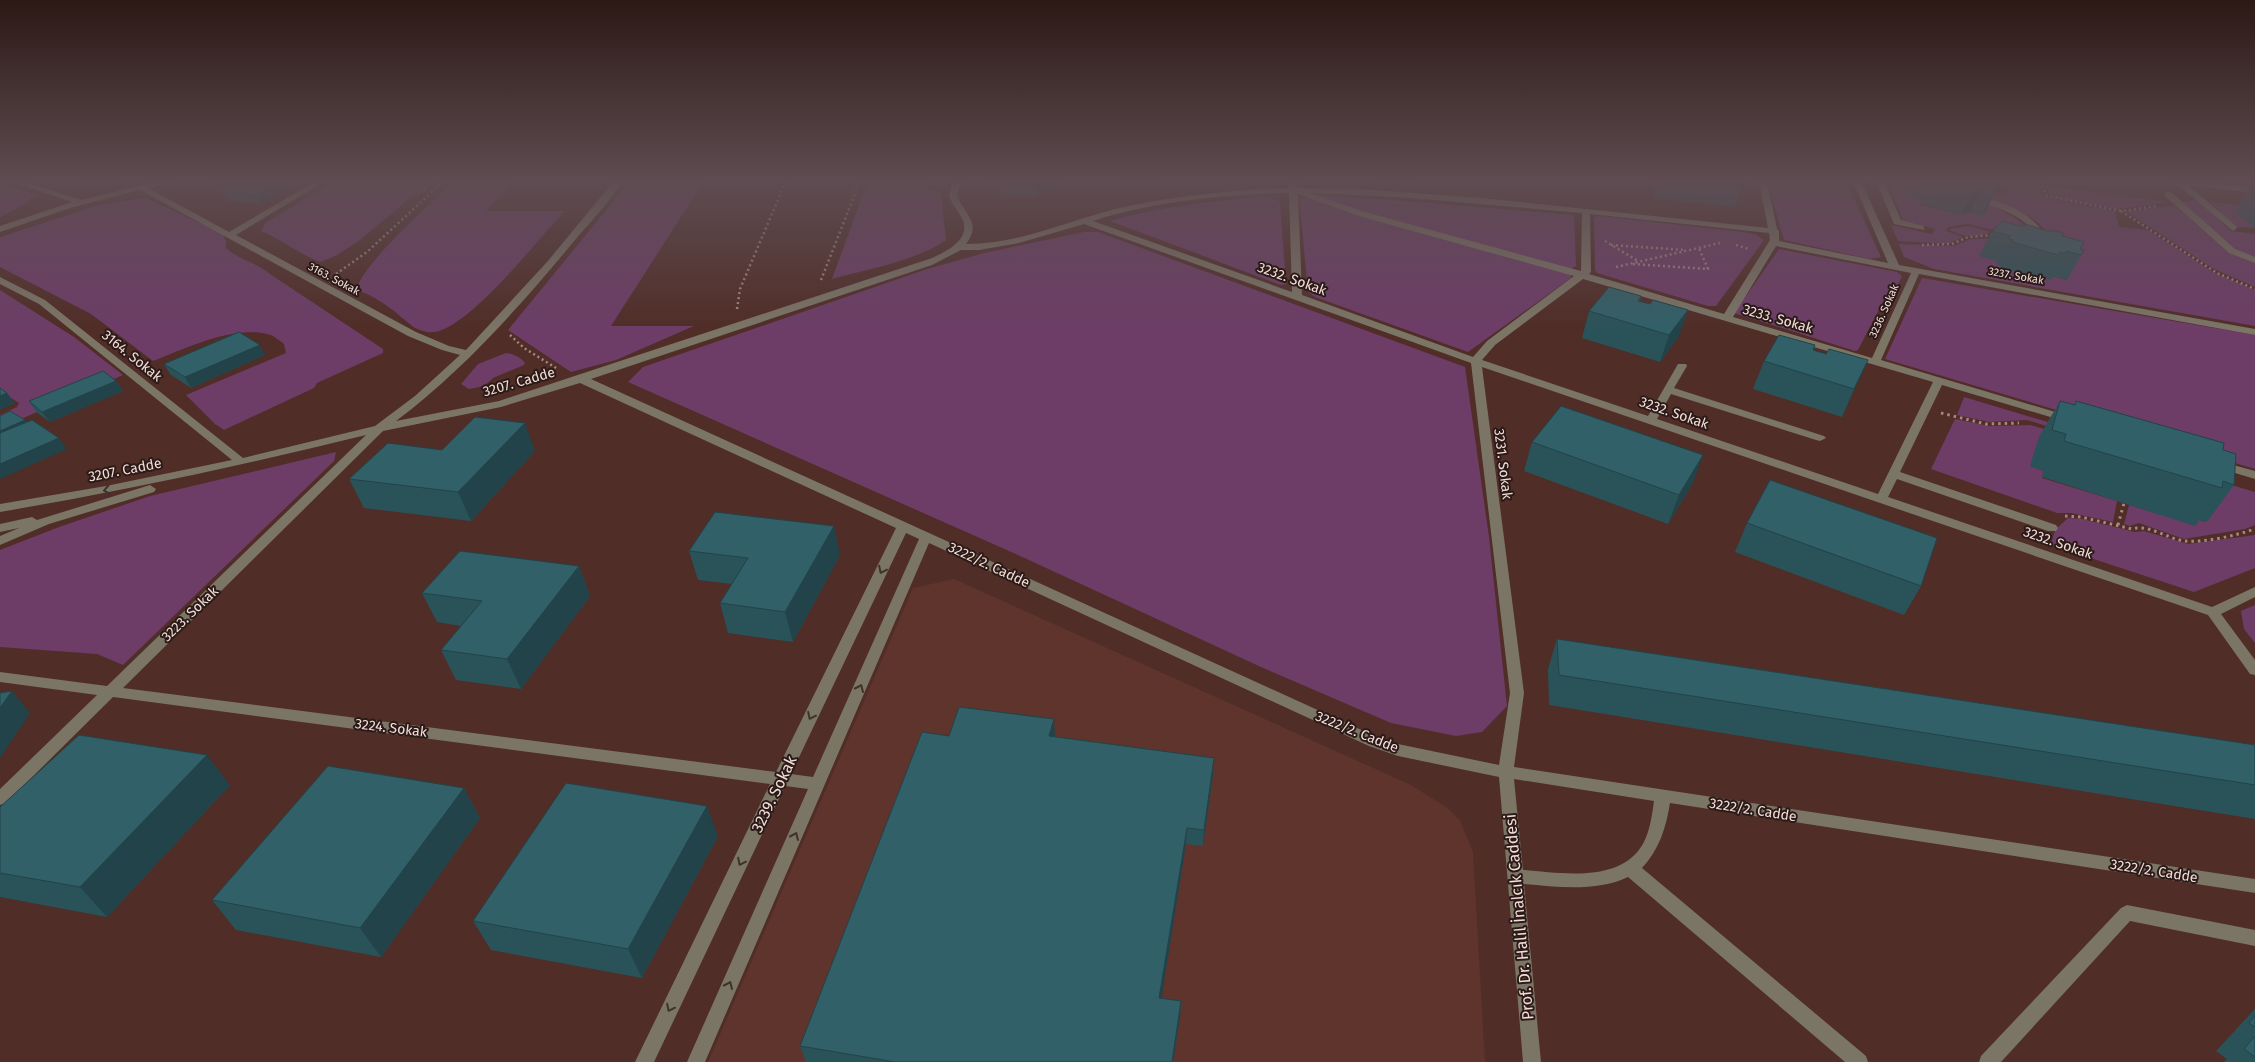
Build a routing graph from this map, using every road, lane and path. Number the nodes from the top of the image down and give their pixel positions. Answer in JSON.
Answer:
{"nodes":[{"id":1,"x":1586,"y":230,"type":"edge"},
{"id":2,"x":220,"y":231,"type":"edge"},
{"id":3,"x":239,"y":231,"type":"edge"},
{"id":4,"x":390,"y":231,"type":"edge"},
{"id":5,"x":579,"y":231,"type":"edge"},
{"id":6,"x":765,"y":231,"type":"edge"},
{"id":7,"x":840,"y":231,"type":"edge"},
{"id":8,"x":969,"y":231,"type":"edge"},
{"id":9,"x":1053,"y":231,"type":"edge"},
{"id":10,"x":1111,"y":231,"type":"edge"},
{"id":11,"x":1295,"y":231,"type":"edge"},
{"id":12,"x":1422,"y":231,"type":"edge"},
{"id":13,"x":1587,"y":231,"type":"edge"},
{"id":14,"x":1771,"y":231,"type":"edge"},
{"id":15,"x":1775,"y":231,"type":"joint"},
{"id":16,"x":1879,"y":231,"type":"edge"},
{"id":17,"x":1994,"y":231,"type":"edge"},
{"id":18,"x":2039,"y":231,"type":"edge"},
{"id":19,"x":2151,"y":231,"type":"edge"},
{"id":20,"x":2209,"y":231,"type":"edge"},
{"id":21,"x":230,"y":236,"type":"junction"},
{"id":22,"x":1722,"y":242,"type":"dead end"},
{"id":23,"x":1774,"y":243,"type":"junction"},
{"id":24,"x":1611,"y":245,"type":"junction"},
{"id":25,"x":1922,"y":245,"type":"dead end"},
{"id":26,"x":958,"y":247,"type":"junction"},
{"id":27,"x":1698,"y":248,"type":"junction"},
{"id":28,"x":1690,"y":250,"type":"junction"},
{"id":29,"x":2034,"y":250,"type":"edge"},
{"id":30,"x":2255,"y":260,"type":"edge"},
{"id":31,"x":1638,"y":262,"type":"junction"},
{"id":32,"x":1629,"y":264,"type":"junction"},
{"id":33,"x":1895,"y":267,"type":"junction"},
{"id":34,"x":1916,"y":271,"type":"junction"},
{"id":35,"x":1584,"y":275,"type":"junction"},
{"id":36,"x":0,"y":280,"type":"edge"},
{"id":37,"x":317,"y":283,"type":"junction"},
{"id":38,"x":2255,"y":289,"type":"edge"},
{"id":39,"x":1297,"y":297,"type":"junction"},
{"id":40,"x":812,"y":302,"type":"junction"},
{"id":41,"x":1727,"y":318,"type":"junction"},
{"id":42,"x":499,"y":321,"type":"junction"},
{"id":43,"x":744,"y":324,"type":"junction"},
{"id":44,"x":2255,"y":332,"type":"edge"},
{"id":45,"x":467,"y":353,"type":"junction"},
{"id":46,"x":1476,"y":361,"type":"junction"},
{"id":47,"x":1875,"y":362,"type":"junction"},
{"id":48,"x":1682,"y":366,"type":"dead end"},
{"id":49,"x":581,"y":379,"type":"junction"},
{"id":50,"x":1939,"y":380,"type":"junction"},
{"id":51,"x":1668,"y":390,"type":"junction"},
{"id":52,"x":1925,"y":409,"type":"junction"},
{"id":53,"x":1650,"y":421,"type":"junction"},
{"id":54,"x":2022,"y":423,"type":"dead end"},
{"id":55,"x":2081,"y":423,"type":"edge"},
{"id":56,"x":379,"y":428,"type":"junction"},
{"id":57,"x":1820,"y":438,"type":"dead end"},
{"id":58,"x":241,"y":462,"type":"junction"},
{"id":59,"x":2210,"y":462,"type":"edge"},
{"id":60,"x":1893,"y":474,"type":"junction"},
{"id":61,"x":2255,"y":475,"type":"edge"},
{"id":62,"x":1882,"y":500,"type":"junction"},
{"id":63,"x":108,"y":501,"type":"junction"},
{"id":64,"x":2124,"y":503,"type":"edge"},
{"id":65,"x":0,"y":508,"type":"edge"},
{"id":66,"x":2118,"y":525,"type":"junction"},
{"id":67,"x":903,"y":526,"type":"junction"},
{"id":68,"x":0,"y":528,"type":"edge"},
{"id":69,"x":2052,"y":528,"type":"joint"},
{"id":70,"x":2255,"y":530,"type":"edge"},
{"id":71,"x":926,"y":536,"type":"junction"},
{"id":72,"x":0,"y":541,"type":"edge"},
{"id":73,"x":2255,"y":591,"type":"edge"},
{"id":74,"x":2213,"y":612,"type":"junction"},
{"id":75,"x":2255,"y":670,"type":"edge"},
{"id":76,"x":0,"y":676,"type":"edge"},
{"id":77,"x":111,"y":691,"type":"junction"},
{"id":78,"x":1506,"y":772,"type":"junction"},
{"id":79,"x":781,"y":779,"type":"junction"},
{"id":80,"x":817,"y":784,"type":"junction"},
{"id":81,"x":1663,"y":796,"type":"junction"},
{"id":82,"x":0,"y":799,"type":"edge"},
{"id":83,"x":1631,"y":869,"type":"junction"},
{"id":84,"x":1516,"y":876,"type":"junction"},
{"id":85,"x":2255,"y":886,"type":"edge"},
{"id":86,"x":2255,"y":938,"type":"edge"},
{"id":87,"x":644,"y":1062,"type":"edge"},
{"id":88,"x":696,"y":1062,"type":"edge"},
{"id":89,"x":1532,"y":1062,"type":"edge"},
{"id":90,"x":1859,"y":1062,"type":"edge"},
{"id":91,"x":1988,"y":1062,"type":"edge"}],
"edges":[{"from":1,"to":35,"type":"street"},
{"from":2,"to":21,"type":"street","name":"3163. Sokak"},
{"from":3,"to":21,"type":"street"},
{"from":4,"to":37,"type":"path"},
{"from":5,"to":42,"type":"street"},
{"from":6,"to":43,"type":"path"},
{"from":7,"to":40,"type":"path"},
{"from":8,"to":26,"type":"street"},
{"from":9,"to":26,"type":"street"},
{"from":10,"to":39,"type":"street","name":"3232. Sokak"},
{"from":11,"to":39,"type":"street"},
{"from":12,"to":35,"type":"street","name":"3233. Sokak"},
{"from":13,"to":24,"type":"path"},
{"from":14,"to":15,"type":"street"},
{"from":15,"to":23,"type":"street"},
{"from":16,"to":33,"type":"street","name":"3236. Sokak"},
{"from":17,"to":25,"type":"path"},
{"from":18,"to":29,"type":"street"},
{"from":19,"to":38,"type":"path"},
{"from":20,"to":30,"type":"street"},
{"from":21,"to":37,"type":"street","name":"3163. Sokak"},
{"from":22,"to":27,"type":"path"},
{"from":23,"to":33,"type":"street","name":"3237. Sokak"},
{"from":23,"to":41,"type":"street"},
{"from":24,"to":28,"type":"path"},
{"from":24,"to":31,"type":"path"},
{"from":26,"to":40,"type":"street","name":"3207. Cadde"},
{"from":27,"to":28,"type":"path"},
{"from":27,"to":32,"type":"path"},
{"from":28,"to":31,"type":"path"},
{"from":31,"to":32,"type":"path"},
{"from":32,"to":35,"type":"path"},
{"from":33,"to":34,"type":"street","name":"3237. Sokak"},
{"from":34,"to":44,"type":"street","name":"3237. Sokak"},
{"from":34,"to":47,"type":"street","name":"3236. Sokak"},
{"from":35,"to":41,"type":"street","name":"3233. Sokak"},
{"from":35,"to":46,"type":"street"},
{"from":36,"to":58,"type":"street","name":"3164. Sokak"},
{"from":37,"to":45,"type":"street","name":"3163. Sokak"},
{"from":39,"to":46,"type":"street","name":"3232. Sokak"},
{"from":40,"to":43,"type":"street","name":"3207. Cadde"},
{"from":41,"to":47,"type":"street","name":"3233. Sokak"},
{"from":42,"to":45,"type":"street"},
{"from":42,"to":49,"type":"path"},
{"from":43,"to":49,"type":"street","name":"3207. Cadde"},
{"from":45,"to":56,"type":"street"},
{"from":46,"to":53,"type":"street","name":"3232. Sokak"},
{"from":46,"to":78,"type":"street","name":"3231. Sokak"},
{"from":47,"to":50,"type":"street","name":"3233. Sokak"},
{"from":48,"to":51,"type":"street"},
{"from":49,"to":56,"type":"street","name":"3207. Cadde"},
{"from":49,"to":67,"type":"street","name":"3222/2. Cadde"},
{"from":50,"to":52,"type":"street"},
{"from":50,"to":55,"type":"street","name":"3233. Sokak"},
{"from":51,"to":53,"type":"street"},
{"from":51,"to":57,"type":"street"},
{"from":52,"to":54,"type":"path"},
{"from":52,"to":60,"type":"street"},
{"from":53,"to":62,"type":"street","name":"3232. Sokak"},
{"from":56,"to":58,"type":"street","name":"3207. Cadde"},
{"from":56,"to":77,"type":"street","name":"3223. Sokak"},
{"from":58,"to":63,"type":"street"},
{"from":58,"to":65,"type":"street","name":"3207. Cadde","one_way":true},
{"from":59,"to":61,"type":"street"},
{"from":60,"to":62,"type":"street"},
{"from":60,"to":69,"type":"street"},
{"from":62,"to":74,"type":"street","name":"3232. Sokak"},
{"from":63,"to":68,"type":"street","name":"3207. Cadde"},
{"from":63,"to":72,"type":"street"},
{"from":64,"to":66,"type":"path"},
{"from":66,"to":69,"type":"path"},
{"from":66,"to":70,"type":"path"},
{"from":67,"to":71,"type":"street","name":"3222/2. Cadde"},
{"from":67,"to":79,"type":"street","name":"3239. Sokak","one_way":true},
{"from":71,"to":78,"type":"street","name":"3222/2. Cadde"},
{"from":80,"to":71,"type":"street","one_way":true},
{"from":73,"to":74,"type":"street"},
{"from":74,"to":75,"type":"street"},
{"from":76,"to":77,"type":"street","name":"3224. Sokak"},
{"from":77,"to":79,"type":"street","name":"3224. Sokak"},
{"from":77,"to":82,"type":"street","name":"3223. Sokak"},
{"from":78,"to":81,"type":"street","name":"3222/2. Cadde"},
{"from":78,"to":84,"type":"street","name":"Prof. Dr. Halil İnalcık Caddesi"},
{"from":79,"to":80,"type":"street","name":"3224. Sokak"},
{"from":79,"to":87,"type":"street","name":"3239. Sokak","one_way":true},
{"from":88,"to":80,"type":"street","one_way":true},
{"from":81,"to":83,"type":"street"},
{"from":81,"to":85,"type":"street","name":"3222/2. Cadde"},
{"from":83,"to":84,"type":"street"},
{"from":83,"to":90,"type":"street"},
{"from":84,"to":89,"type":"street","name":"Prof. Dr. Halil İnalcık Caddesi"},
{"from":86,"to":91,"type":"street"}]}
